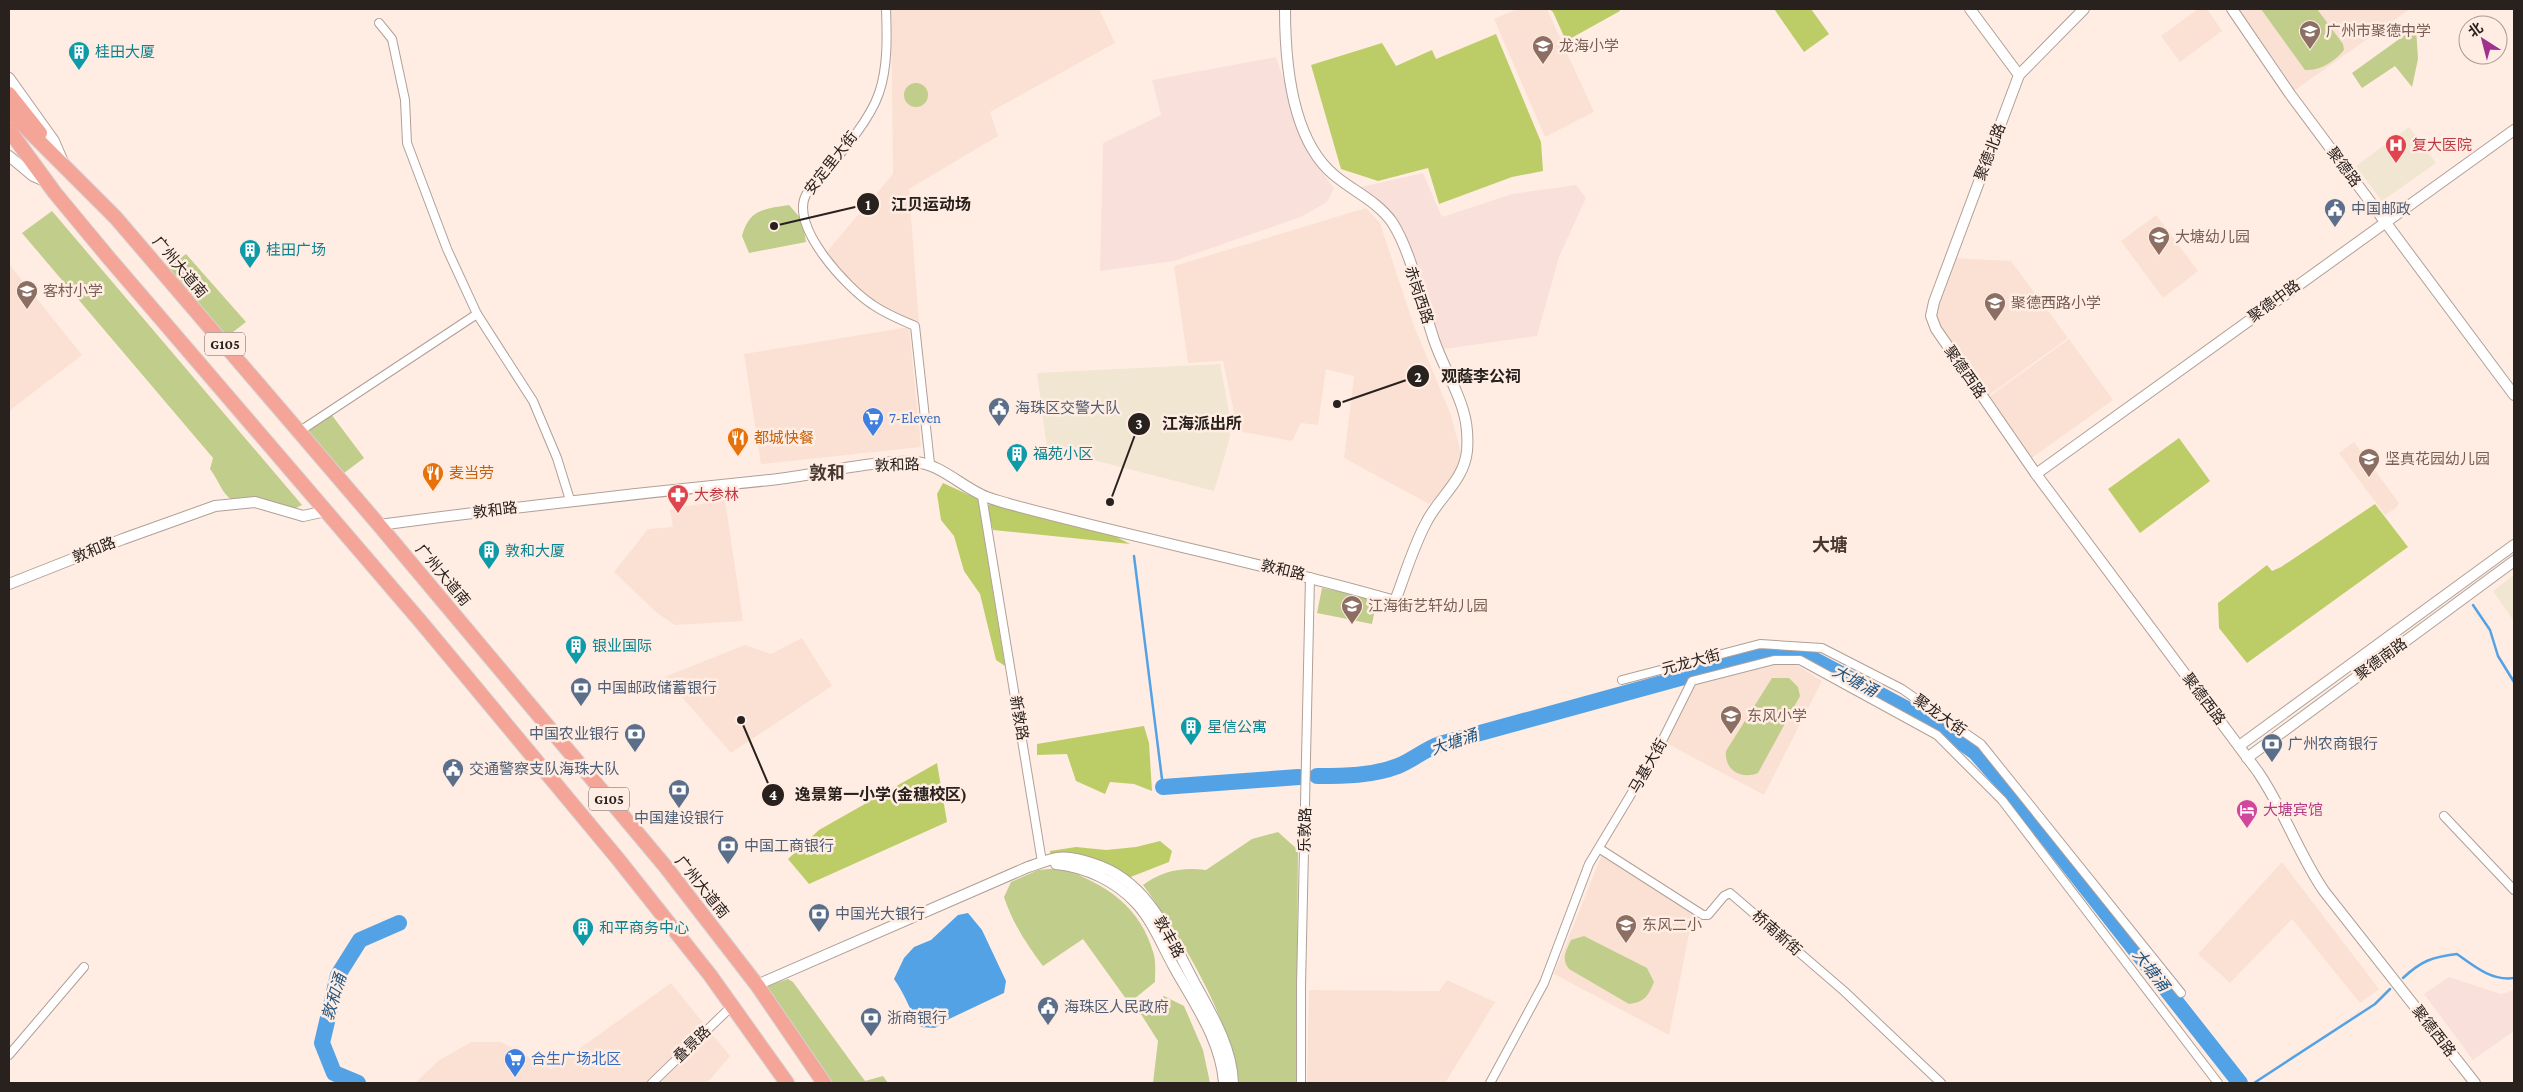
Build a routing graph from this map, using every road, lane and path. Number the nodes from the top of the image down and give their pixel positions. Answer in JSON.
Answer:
{"nodes":[{"id":1,"x":886,"y":9,"type":"edge"},
{"id":2,"x":1284,"y":9,"type":"edge"},
{"id":3,"x":1970,"y":9,"type":"edge"},
{"id":4,"x":2084,"y":9,"type":"edge"},
{"id":5,"x":2232,"y":9,"type":"edge"},
{"id":6,"x":379,"y":24,"type":"dead end"},
{"id":7,"x":2019,"y":75,"type":"junction"},
{"id":8,"x":9,"y":78,"type":"edge"},
{"id":9,"x":9,"y":94,"type":"edge"},
{"id":10,"x":9,"y":111,"type":"edge"},
{"id":11,"x":9,"y":130,"type":"edge"},
{"id":12,"x":2514,"y":130,"type":"edge"},
{"id":13,"x":9,"y":145,"type":"edge"},
{"id":14,"x":9,"y":156,"type":"edge"},
{"id":15,"x":65,"y":168,"type":"junction"},
{"id":16,"x":47,"y":182,"type":"junction"},
{"id":17,"x":2385,"y":221,"type":"junction"},
{"id":18,"x":477,"y":314,"type":"junction"},
{"id":19,"x":1931,"y":316,"type":"joint"},
{"id":20,"x":2514,"y":395,"type":"edge"},
{"id":21,"x":300,"y":431,"type":"junction"},
{"id":22,"x":930,"y":464,"type":"junction"},
{"id":23,"x":2036,"y":474,"type":"junction"},
{"id":24,"x":982,"y":496,"type":"junction"},
{"id":25,"x":570,"y":500,"type":"junction"},
{"id":26,"x":326,"y":511,"type":"junction"},
{"id":27,"x":380,"y":525,"type":"junction"},
{"id":28,"x":2514,"y":545,"type":"edge"},
{"id":29,"x":2514,"y":561,"type":"edge"},
{"id":30,"x":1310,"y":577,"type":"junction"},
{"id":31,"x":9,"y":584,"type":"edge"},
{"id":32,"x":1396,"y":600,"type":"joint"},
{"id":33,"x":1760,"y":644,"type":"joint"},
{"id":34,"x":1622,"y":680,"type":"dead end"},
{"id":35,"x":2239,"y":746,"type":"junction"},
{"id":36,"x":2247,"y":758,"type":"junction"},
{"id":37,"x":2444,"y":816,"type":"dead end"},
{"id":38,"x":1600,"y":849,"type":"junction"},
{"id":39,"x":1042,"y":862,"type":"junction"},
{"id":40,"x":2514,"y":890,"type":"edge"},
{"id":41,"x":84,"y":967,"type":"dead end"},
{"id":42,"x":758,"y":985,"type":"junction"},
{"id":43,"x":2181,"y":993,"type":"dead end"},
{"id":44,"x":733,"y":1005,"type":"junction"},
{"id":45,"x":9,"y":1055,"type":"edge"},
{"id":46,"x":652,"y":1083,"type":"edge"},
{"id":47,"x":787,"y":1083,"type":"edge"},
{"id":48,"x":824,"y":1083,"type":"edge"},
{"id":49,"x":1224,"y":1083,"type":"edge"},
{"id":50,"x":1233,"y":1083,"type":"edge"},
{"id":51,"x":1301,"y":1083,"type":"edge"},
{"id":52,"x":1490,"y":1083,"type":"edge"},
{"id":53,"x":1941,"y":1083,"type":"edge"},
{"id":54,"x":2218,"y":1083,"type":"edge"},
{"id":55,"x":2475,"y":1083,"type":"edge"}],
"edges":[{"from":1,"to":22,"type":"street","name":"安定里大街"},
{"from":2,"to":32,"type":"street","name":"赤岗西路"},
{"from":3,"to":7,"type":"street"},
{"from":4,"to":7,"type":"street","name":"聚德北路"},
{"from":5,"to":17,"type":"street","name":"聚德路"},
{"from":6,"to":18,"type":"street"},
{"from":7,"to":19,"type":"street","name":"聚德北路"},
{"from":8,"to":15,"type":"street"},
{"from":9,"to":15,"type":"highway"},
{"from":10,"to":15,"type":"highway","name":"广州大道南","number":"G105"},
{"from":11,"to":16,"type":"highway","number":"G105"},
{"from":12,"to":17,"type":"street","name":"聚德中路"},
{"from":13,"to":16,"type":"highway"},
{"from":14,"to":16,"type":"street"},
{"from":15,"to":21,"type":"highway","name":"广州大道南","number":"G105"},
{"from":16,"to":26,"type":"highway","number":"G105"},
{"from":17,"to":20,"type":"street","name":"聚德路"},
{"from":17,"to":23,"type":"street","name":"聚德中路"},
{"from":18,"to":21,"type":"street"},
{"from":18,"to":25,"type":"street"},
{"from":19,"to":23,"type":"street","name":"聚德西路"},
{"from":21,"to":27,"type":"highway","name":"广州大道南","number":"G105"},
{"from":22,"to":24,"type":"street","name":"敦和路"},
{"from":22,"to":25,"type":"street","name":"敦和路"},
{"from":23,"to":35,"type":"street","name":"聚德西路"},
{"from":24,"to":30,"type":"street","name":"敦和路"},
{"from":24,"to":39,"type":"street","name":"新敦路"},
{"from":25,"to":27,"type":"street","name":"敦和路"},
{"from":26,"to":31,"type":"street","name":"敦和路"},
{"from":26,"to":44,"type":"highway","number":"G105"},
{"from":27,"to":42,"type":"highway","name":"广州大道南","number":"G105"},
{"from":28,"to":35,"type":"street","name":"聚德南路"},
{"from":29,"to":36,"type":"street","name":"聚德南路"},
{"from":30,"to":32,"type":"street","name":"敦和路"},
{"from":30,"to":51,"type":"street","name":"乐敦路"},
{"from":33,"to":34,"type":"street","name":"元龙大街"},
{"from":33,"to":43,"type":"street","name":"聚龙大街"},
{"from":35,"to":36,"type":"street","name":"聚德西路"},
{"from":36,"to":55,"type":"street","name":"聚德西路"},
{"from":37,"to":40,"type":"street"},
{"from":38,"to":52,"type":"street","name":"马基大街"},
{"from":38,"to":53,"type":"street","name":"桥南新街"},
{"from":38,"to":54,"type":"street","name":"马基大街"},
{"from":39,"to":42,"type":"street","name":"敦丰路"},
{"from":39,"to":49,"type":"street","name":"敦丰路"},
{"from":39,"to":50,"type":"street","name":"敦丰路"},
{"from":41,"to":45,"type":"street"},
{"from":42,"to":48,"type":"highway","name":"广州大道南","number":"G105"},
{"from":44,"to":46,"type":"street","name":"叠景路"},
{"from":44,"to":47,"type":"highway","number":"G105"}]}
